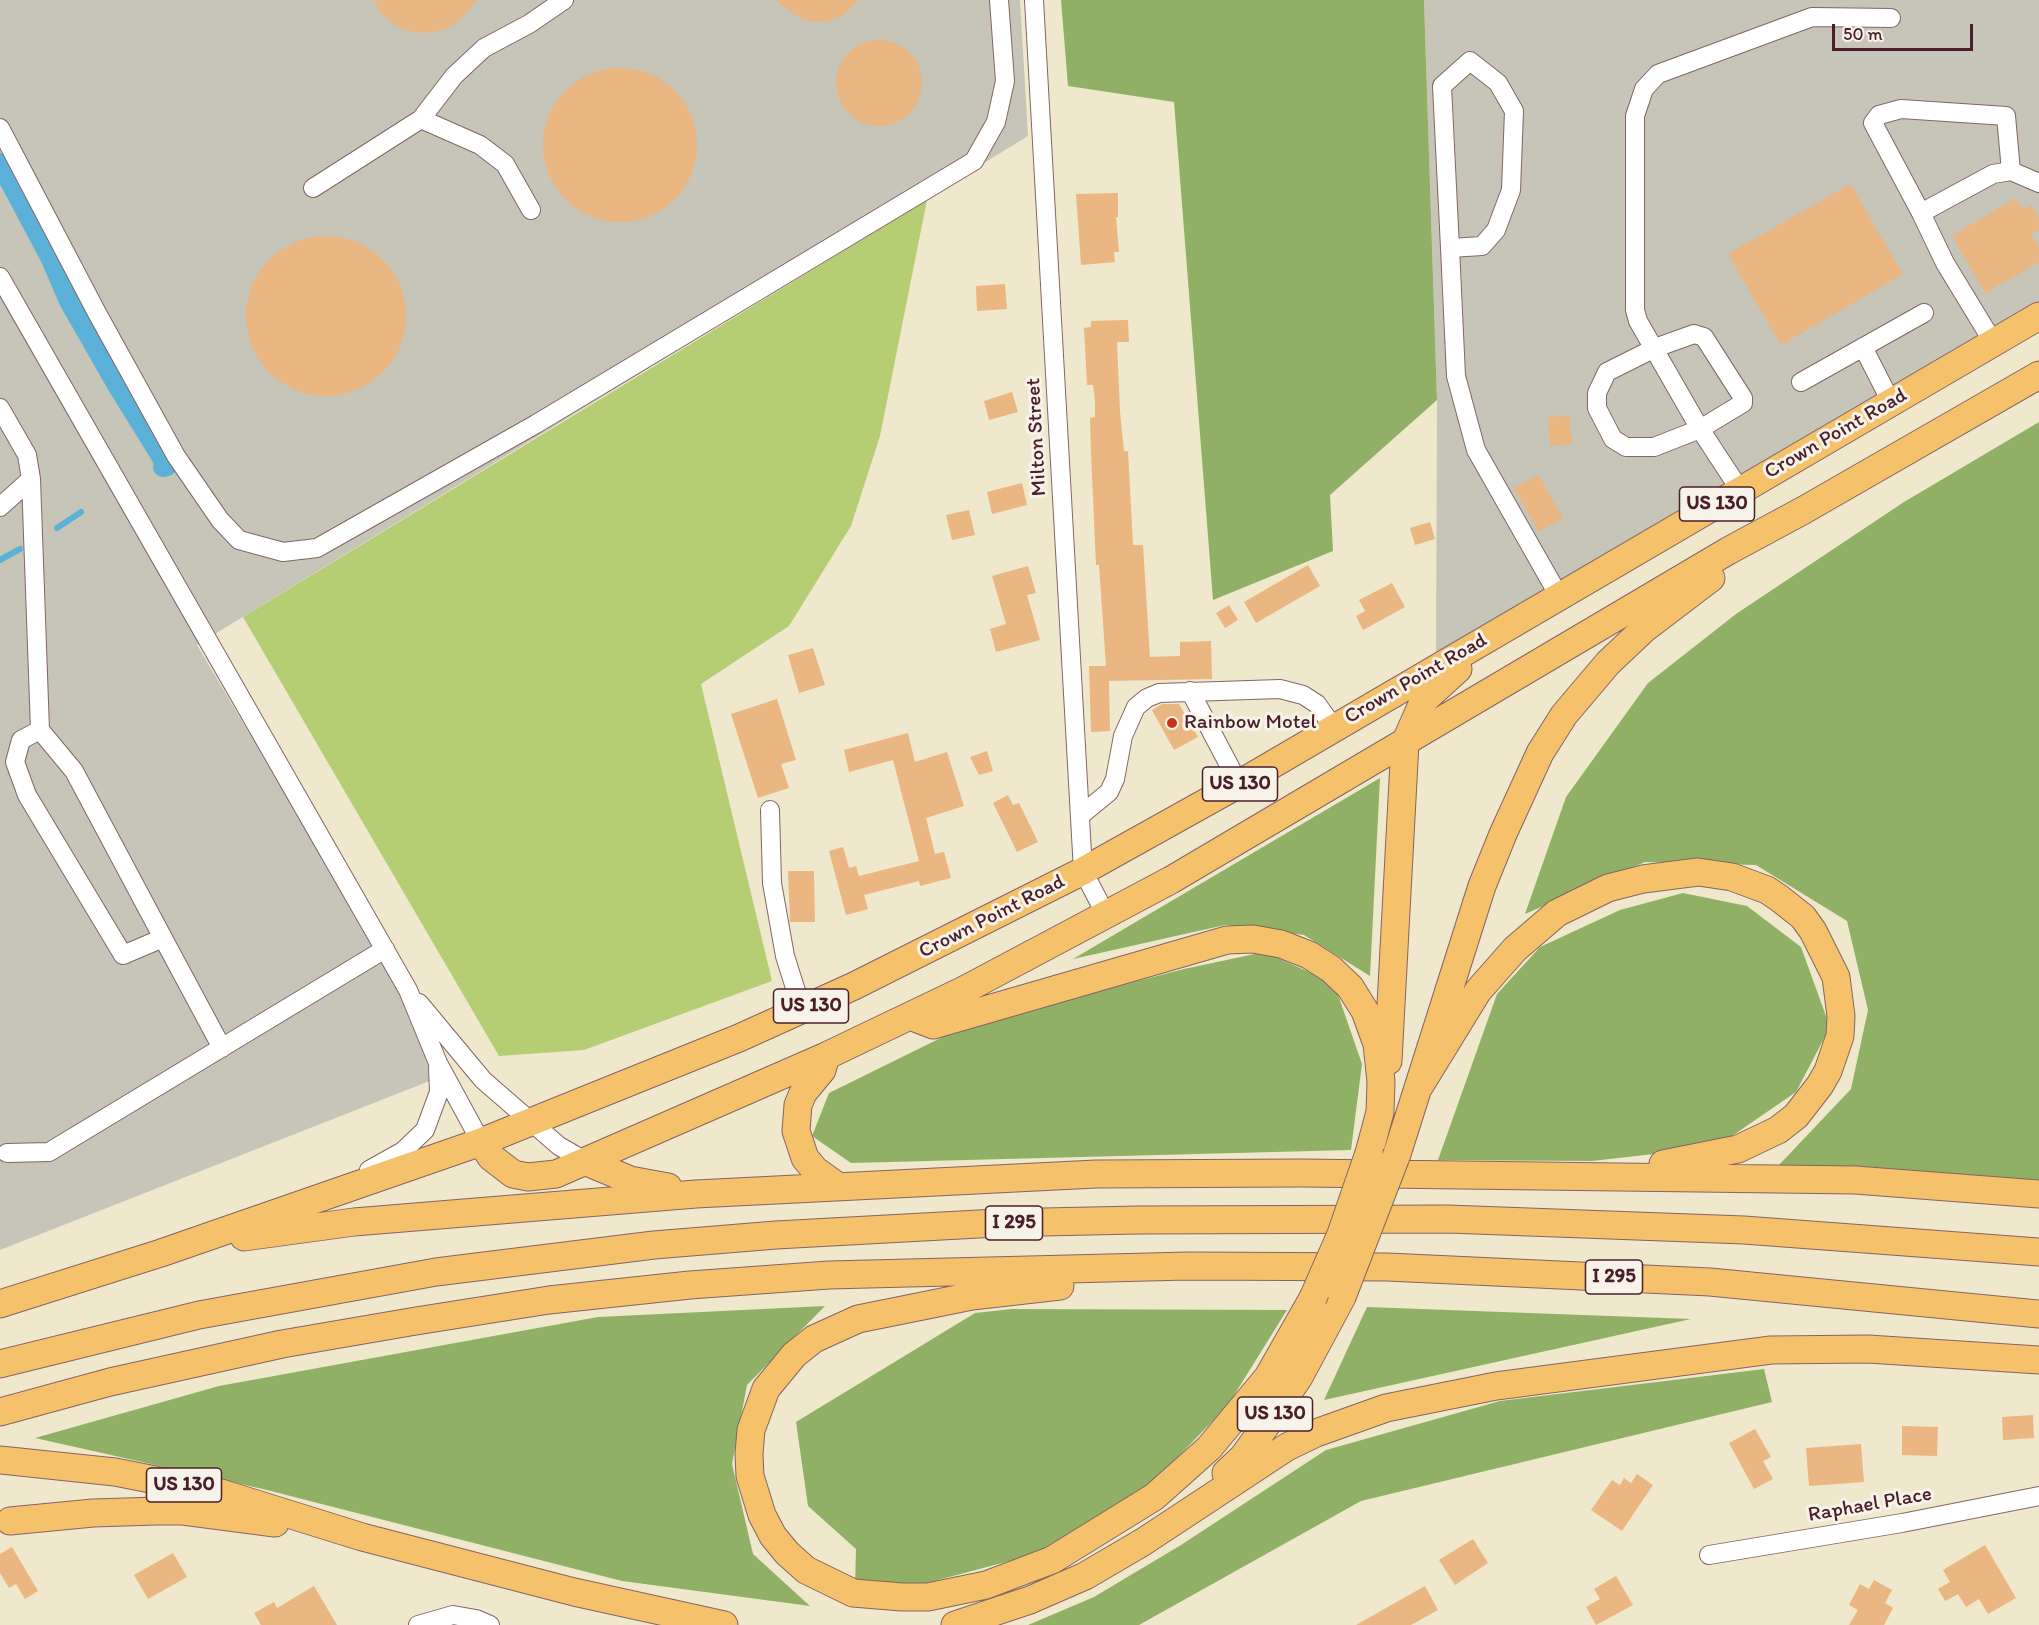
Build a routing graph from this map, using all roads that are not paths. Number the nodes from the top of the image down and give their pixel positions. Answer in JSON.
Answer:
{"nodes":[{"id":1,"x":564,"y":0,"type":"edge"},
{"id":2,"x":999,"y":0,"type":"edge"},
{"id":3,"x":1034,"y":0,"type":"edge"},
{"id":4,"x":1891,"y":18,"type":"dead end"},
{"id":5,"x":421,"y":119,"type":"junction"},
{"id":6,"x":0,"y":128,"type":"edge"},
{"id":7,"x":2011,"y":171,"type":"junction"},
{"id":8,"x":2039,"y":183,"type":"edge"},
{"id":9,"x":313,"y":188,"type":"dead end"},
{"id":10,"x":531,"y":210,"type":"dead end"},
{"id":11,"x":1921,"y":213,"type":"junction"},
{"id":12,"x":1450,"y":248,"type":"junction"},
{"id":13,"x":0,"y":277,"type":"edge"},
{"id":14,"x":1924,"y":313,"type":"dead end"},
{"id":15,"x":2039,"y":316,"type":"edge"},
{"id":16,"x":1993,"y":342,"type":"junction"},
{"id":17,"x":1863,"y":347,"type":"junction"},
{"id":18,"x":1655,"y":348,"type":"junction"},
{"id":19,"x":2039,"y":375,"type":"edge"},
{"id":20,"x":1801,"y":382,"type":"dead end"},
{"id":21,"x":1891,"y":402,"type":"junction"},
{"id":22,"x":0,"y":408,"type":"edge"},
{"id":23,"x":1700,"y":429,"type":"junction"},
{"id":24,"x":31,"y":479,"type":"junction"},
{"id":25,"x":1740,"y":490,"type":"junction"},
{"id":26,"x":0,"y":507,"type":"edge"},
{"id":27,"x":1804,"y":510,"type":"junction"},
{"id":28,"x":1559,"y":596,"type":"junction"},
{"id":29,"x":1525,"y":616,"type":"junction"},
{"id":30,"x":1190,"y":691,"type":"junction"},
{"id":31,"x":1334,"y":728,"type":"junction"},
{"id":32,"x":40,"y":730,"type":"junction"},
{"id":33,"x":1405,"y":743,"type":"junction"},
{"id":34,"x":1239,"y":784,"type":"junction"},
{"id":35,"x":770,"y":810,"type":"dead end"},
{"id":36,"x":1082,"y":815,"type":"junction"},
{"id":37,"x":1083,"y":871,"type":"junction"},
{"id":38,"x":1106,"y":915,"type":"junction"},
{"id":39,"x":163,"y":938,"type":"junction"},
{"id":40,"x":384,"y":950,"type":"junction"},
{"id":41,"x":408,"y":990,"type":"junction"},
{"id":42,"x":802,"y":1010,"type":"junction"},
{"id":43,"x":910,"y":1016,"type":"junction"},
{"id":44,"x":222,"y":1048,"type":"junction"},
{"id":45,"x":826,"y":1056,"type":"junction"},
{"id":46,"x":438,"y":1063,"type":"junction"},
{"id":47,"x":1419,"y":1087,"type":"junction"},
{"id":48,"x":1380,"y":1112,"type":"junction"},
{"id":49,"x":531,"y":1122,"type":"junction"},
{"id":50,"x":481,"y":1142,"type":"junction"},
{"id":51,"x":8,"y":1153,"type":"dead end"},
{"id":52,"x":587,"y":1162,"type":"junction"},
{"id":53,"x":1563,"y":1175,"type":"junction"},
{"id":54,"x":836,"y":1185,"type":"junction"},
{"id":55,"x":722,"y":1192,"type":"junction"},
{"id":56,"x":2039,"y":1194,"type":"edge"},
{"id":57,"x":314,"y":1199,"type":"junction"},
{"id":58,"x":2039,"y":1252,"type":"edge"},
{"id":59,"x":161,"y":1253,"type":"junction"},
{"id":60,"x":1188,"y":1266,"type":"junction"},
{"id":61,"x":0,"y":1304,"type":"edge"},
{"id":62,"x":2039,"y":1314,"type":"edge"},
{"id":63,"x":2039,"y":1360,"type":"edge"},
{"id":64,"x":0,"y":1364,"type":"edge"},
{"id":65,"x":0,"y":1412,"type":"edge"},
{"id":66,"x":0,"y":1460,"type":"edge"},
{"id":67,"x":2039,"y":1496,"type":"edge"},
{"id":68,"x":1184,"y":1513,"type":"junction"},
{"id":69,"x":10,"y":1521,"type":"dead end"},
{"id":70,"x":362,"y":1537,"type":"junction"},
{"id":71,"x":1709,"y":1555,"type":"dead end"},
{"id":72,"x":574,"y":1592,"type":"junction"},
{"id":73,"x":956,"y":1623,"type":"edge"},
{"id":74,"x":418,"y":1625,"type":"edge"},
{"id":75,"x":490,"y":1625,"type":"edge"},
{"id":76,"x":635,"y":1625,"type":"edge"},
{"id":77,"x":724,"y":1625,"type":"edge"}],
"edges":[{"from":1,"to":5,"type":"street"},
{"from":2,"to":6,"type":"street"},
{"from":3,"to":36,"type":"street","name":"Milton Street"},
{"from":4,"to":18,"type":"street"},
{"from":5,"to":9,"type":"street"},
{"from":5,"to":10,"type":"street"},
{"from":7,"to":8,"type":"street"},
{"from":7,"to":11,"type":"street"},
{"from":7,"to":11,"type":"street"},
{"from":11,"to":16,"type":"street"},
{"from":12,"to":12,"type":"street"},
{"from":12,"to":28,"type":"street"},
{"from":13,"to":40,"type":"street"},
{"from":14,"to":17,"type":"street"},
{"from":15,"to":16,"type":"highway","name":"Crown Point Road","number":"US 130"},
{"from":16,"to":21,"type":"highway","name":"Crown Point Road","number":"US 130"},
{"from":17,"to":20,"type":"street"},
{"from":17,"to":21,"type":"street"},
{"from":18,"to":23,"type":"street"},
{"from":18,"to":23,"type":"street"},
{"from":18,"to":23,"type":"street"},
{"from":19,"to":27,"type":"highway","number":"US 130"},
{"from":21,"to":25,"type":"highway","name":"Crown Point Road","number":"US 130"},
{"from":22,"to":24,"type":"street"},
{"from":23,"to":25,"type":"street"},
{"from":24,"to":26,"type":"street"},
{"from":24,"to":32,"type":"street"},
{"from":25,"to":28,"type":"highway","name":"Crown Point Road","number":"US 130"},
{"from":27,"to":33,"type":"highway"},
{"from":27,"to":47,"type":"highway","number":"US 130"},
{"from":28,"to":29,"type":"highway","name":"Crown Point Road","number":"US 130"},
{"from":29,"to":31,"type":"highway","name":"Crown Point Road","number":"US 130"},
{"from":29,"to":33,"type":"highway"},
{"from":30,"to":31,"type":"street"},
{"from":30,"to":34,"type":"street"},
{"from":30,"to":36,"type":"street"},
{"from":31,"to":34,"type":"highway","name":"Crown Point Road","number":"US 130"},
{"from":32,"to":39,"type":"street"},
{"from":32,"to":39,"type":"street"},
{"from":33,"to":38,"type":"highway"},
{"from":33,"to":48,"type":"highway"},
{"from":34,"to":37,"type":"highway","name":"Crown Point Road","number":"US 130"},
{"from":35,"to":42,"type":"street"},
{"from":36,"to":37,"type":"street","name":"Milton Street"},
{"from":37,"to":38,"type":"street"},
{"from":37,"to":42,"type":"highway","name":"Crown Point Road","number":"US 130"},
{"from":38,"to":43,"type":"highway"},
{"from":39,"to":44,"type":"street"},
{"from":40,"to":41,"type":"street"},
{"from":40,"to":44,"type":"street"},
{"from":41,"to":46,"type":"street"},
{"from":41,"to":49,"type":"street"},
{"from":42,"to":49,"type":"highway","name":"Crown Point Road","number":"US 130"},
{"from":43,"to":45,"type":"highway"},
{"from":43,"to":48,"type":"highway"},
{"from":44,"to":51,"type":"street"},
{"from":45,"to":52,"type":"highway"},
{"from":45,"to":54,"type":"highway"},
{"from":46,"to":50,"type":"street"},
{"from":46,"to":57,"type":"street"},
{"from":47,"to":53,"type":"highway"},
{"from":47,"to":68,"type":"highway","number":"US 130","bridge":true},
{"from":48,"to":60,"type":"highway","bridge":true},
{"from":49,"to":50,"type":"highway","name":"Crown Point Road","number":"US 130"},
{"from":49,"to":52,"type":"street"},
{"from":50,"to":52,"type":"highway"},
{"from":50,"to":57,"type":"highway","number":"US 130"},
{"from":52,"to":55,"type":"highway"},
{"from":53,"to":54,"type":"highway"},
{"from":53,"to":56,"type":"highway"},
{"from":54,"to":55,"type":"highway"},
{"from":55,"to":59,"type":"highway"},
{"from":57,"to":59,"type":"highway","number":"US 130"},
{"from":58,"to":64,"type":"highway","number":"I 295"},
{"from":59,"to":61,"type":"highway","number":"US 130"},
{"from":60,"to":62,"type":"highway","number":"I 295"},
{"from":60,"to":65,"type":"highway","number":"I 295"},
{"from":63,"to":68,"type":"highway"},
{"from":66,"to":70,"type":"highway","number":"US 130"},
{"from":67,"to":71,"type":"street","name":"Raphael Place"},
{"from":68,"to":73,"type":"highway","number":"US 130"},
{"from":69,"to":70,"type":"highway"},
{"from":70,"to":72,"type":"highway","number":"US 130"},
{"from":72,"to":76,"type":"highway"},
{"from":72,"to":77,"type":"highway","number":"US 130"},
{"from":74,"to":75,"type":"street"}]}
